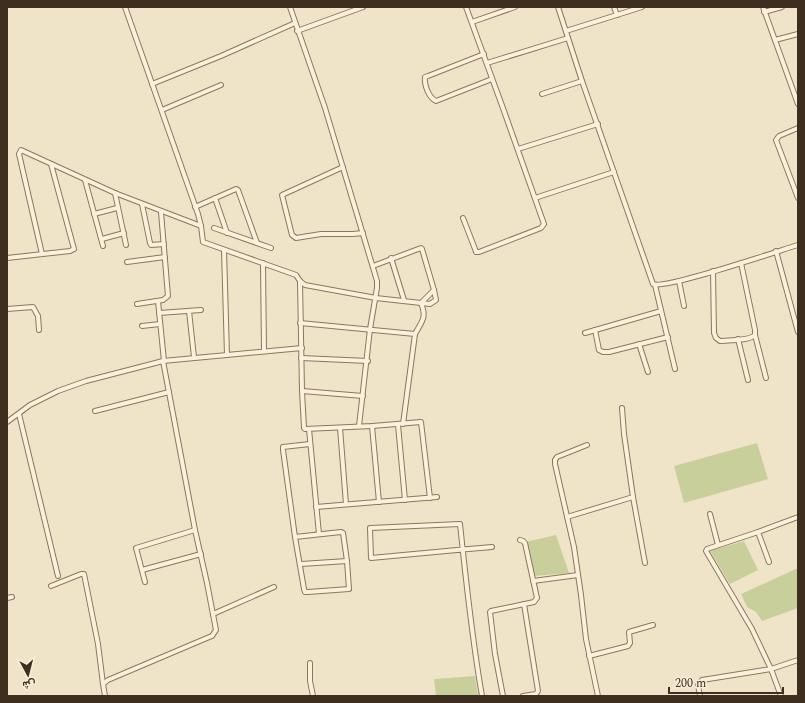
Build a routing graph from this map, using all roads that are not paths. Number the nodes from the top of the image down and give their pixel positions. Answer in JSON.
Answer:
{"nodes":[{"id":1,"x":125,"y":7,"type":"edge"},
{"id":2,"x":290,"y":7,"type":"edge"},
{"id":3,"x":363,"y":7,"type":"edge"},
{"id":4,"x":466,"y":7,"type":"edge"},
{"id":5,"x":515,"y":7,"type":"edge"},
{"id":6,"x":558,"y":7,"type":"edge"},
{"id":7,"x":614,"y":7,"type":"edge"},
{"id":8,"x":642,"y":7,"type":"edge"},
{"id":9,"x":782,"y":7,"type":"edge"},
{"id":10,"x":764,"y":9,"type":"edge"},
{"id":11,"x":617,"y":15,"type":"junction"},
{"id":12,"x":472,"y":22,"type":"junction"},
{"id":13,"x":295,"y":23,"type":"junction"},
{"id":14,"x":297,"y":31,"type":"junction"},
{"id":15,"x":566,"y":31,"type":"junction"},
{"id":16,"x":798,"y":34,"type":"edge"},
{"id":17,"x":568,"y":38,"type":"junction"},
{"id":18,"x":775,"y":40,"type":"junction"},
{"id":19,"x":484,"y":54,"type":"junction"},
{"id":20,"x":487,"y":63,"type":"junction"},
{"id":21,"x":492,"y":79,"type":"junction"},
{"id":22,"x":582,"y":82,"type":"junction"},
{"id":23,"x":152,"y":84,"type":"junction"},
{"id":24,"x":220,"y":85,"type":"dead end"},
{"id":25,"x":542,"y":94,"type":"dead end"},
{"id":26,"x":798,"y":102,"type":"edge"},
{"id":27,"x":162,"y":110,"type":"junction"},
{"id":28,"x":598,"y":124,"type":"junction"},
{"id":29,"x":798,"y":128,"type":"edge"},
{"id":30,"x":518,"y":149,"type":"junction"},
{"id":31,"x":51,"y":164,"type":"junction"},
{"id":32,"x":343,"y":167,"type":"junction"},
{"id":33,"x":614,"y":172,"type":"junction"},
{"id":34,"x":85,"y":180,"type":"junction"},
{"id":35,"x":114,"y":193,"type":"junction"},
{"id":36,"x":215,"y":198,"type":"junction"},
{"id":37,"x":535,"y":198,"type":"junction"},
{"id":38,"x":798,"y":198,"type":"edge"},
{"id":39,"x":142,"y":204,"type":"junction"},
{"id":40,"x":195,"y":206,"type":"junction"},
{"id":41,"x":118,"y":208,"type":"junction"},
{"id":42,"x":161,"y":212,"type":"junction"},
{"id":43,"x":94,"y":214,"type":"junction"},
{"id":44,"x":464,"y":218,"type":"dead end"},
{"id":45,"x":201,"y":226,"type":"junction"},
{"id":46,"x":214,"y":228,"type":"dead end"},
{"id":47,"x":124,"y":233,"type":"junction"},
{"id":48,"x":227,"y":233,"type":"junction"},
{"id":49,"x":363,"y":233,"type":"junction"},
{"id":50,"x":102,"y":239,"type":"junction"},
{"id":51,"x":257,"y":243,"type":"junction"},
{"id":52,"x":164,"y":244,"type":"junction"},
{"id":53,"x":126,"y":245,"type":"dead end"},
{"id":54,"x":798,"y":245,"type":"edge"},
{"id":55,"x":103,"y":246,"type":"dead end"},
{"id":56,"x":271,"y":248,"type":"dead end"},
{"id":57,"x":224,"y":250,"type":"junction"},
{"id":58,"x":776,"y":251,"type":"junction"},
{"id":59,"x":42,"y":254,"type":"junction"},
{"id":60,"x":165,"y":257,"type":"junction"},
{"id":61,"x":7,"y":258,"type":"edge"},
{"id":62,"x":390,"y":258,"type":"junction"},
{"id":63,"x":127,"y":262,"type":"dead end"},
{"id":64,"x":741,"y":263,"type":"junction"},
{"id":65,"x":263,"y":264,"type":"junction"},
{"id":66,"x":373,"y":266,"type":"junction"},
{"id":67,"x":713,"y":271,"type":"junction"},
{"id":68,"x":300,"y":281,"type":"junction"},
{"id":69,"x":679,"y":281,"type":"junction"},
{"id":70,"x":655,"y":286,"type":"junction"},
{"id":71,"x":434,"y":290,"type":"junction"},
{"id":72,"x":376,"y":298,"type":"junction"},
{"id":73,"x":404,"y":300,"type":"junction"},
{"id":74,"x":158,"y":301,"type":"junction"},
{"id":75,"x":421,"y":303,"type":"junction"},
{"id":76,"x":137,"y":304,"type":"dead end"},
{"id":77,"x":684,"y":306,"type":"dead end"},
{"id":78,"x":7,"y":309,"type":"edge"},
{"id":79,"x":201,"y":310,"type":"dead end"},
{"id":80,"x":189,"y":311,"type":"junction"},
{"id":81,"x":661,"y":311,"type":"junction"},
{"id":82,"x":159,"y":313,"type":"junction"},
{"id":83,"x":300,"y":323,"type":"junction"},
{"id":84,"x":160,"y":324,"type":"junction"},
{"id":85,"x":142,"y":326,"type":"dead end"},
{"id":86,"x":370,"y":329,"type":"junction"},
{"id":87,"x":39,"y":330,"type":"dead end"},
{"id":88,"x":595,"y":330,"type":"junction"},
{"id":89,"x":798,"y":332,"type":"edge"},
{"id":90,"x":585,"y":333,"type":"dead end"},
{"id":91,"x":415,"y":334,"type":"junction"},
{"id":92,"x":755,"y":335,"type":"junction"},
{"id":93,"x":668,"y":337,"type":"junction"},
{"id":94,"x":738,"y":339,"type":"junction"},
{"id":95,"x":639,"y":344,"type":"junction"},
{"id":96,"x":302,"y":348,"type":"junction"},
{"id":97,"x":264,"y":352,"type":"junction"},
{"id":98,"x":227,"y":355,"type":"junction"},
{"id":99,"x":194,"y":357,"type":"junction"},
{"id":100,"x":301,"y":358,"type":"junction"},
{"id":101,"x":164,"y":361,"type":"junction"},
{"id":102,"x":368,"y":361,"type":"junction"},
{"id":103,"x":675,"y":369,"type":"dead end"},
{"id":104,"x":648,"y":372,"type":"dead end"},
{"id":105,"x":766,"y":378,"type":"dead end"},
{"id":106,"x":748,"y":380,"type":"dead end"},
{"id":107,"x":302,"y":391,"type":"junction"},
{"id":108,"x":169,"y":392,"type":"junction"},
{"id":109,"x":363,"y":396,"type":"junction"},
{"id":110,"x":622,"y":408,"type":"dead end"},
{"id":111,"x":95,"y":411,"type":"dead end"},
{"id":112,"x":19,"y":414,"type":"junction"},
{"id":113,"x":7,"y":422,"type":"edge"},
{"id":114,"x":398,"y":424,"type":"junction"},
{"id":115,"x":403,"y":424,"type":"junction"},
{"id":116,"x":360,"y":426,"type":"junction"},
{"id":117,"x":372,"y":426,"type":"junction"},
{"id":118,"x":340,"y":428,"type":"junction"},
{"id":119,"x":309,"y":429,"type":"junction"},
{"id":120,"x":310,"y":444,"type":"junction"},
{"id":121,"x":587,"y":445,"type":"dead end"},
{"id":122,"x":438,"y":497,"type":"dead end"},
{"id":123,"x":633,"y":497,"type":"junction"},
{"id":124,"x":430,"y":498,"type":"junction"},
{"id":125,"x":404,"y":500,"type":"junction"},
{"id":126,"x":379,"y":502,"type":"junction"},
{"id":127,"x":346,"y":504,"type":"junction"},
{"id":128,"x":316,"y":507,"type":"junction"},
{"id":129,"x":710,"y":514,"type":"dead end"},
{"id":130,"x":567,"y":517,"type":"junction"},
{"id":131,"x":798,"y":517,"type":"edge"},
{"id":132,"x":195,"y":530,"type":"junction"},
{"id":133,"x":758,"y":532,"type":"junction"},
{"id":134,"x":319,"y":534,"type":"junction"},
{"id":135,"x":295,"y":537,"type":"junction"},
{"id":136,"x":520,"y":540,"type":"dead end"},
{"id":137,"x":718,"y":545,"type":"junction"},
{"id":138,"x":492,"y":547,"type":"dead end"},
{"id":139,"x":463,"y":549,"type":"junction"},
{"id":140,"x":201,"y":554,"type":"junction"},
{"id":141,"x":347,"y":561,"type":"junction"},
{"id":142,"x":769,"y":562,"type":"dead end"},
{"id":143,"x":645,"y":563,"type":"dead end"},
{"id":144,"x":300,"y":564,"type":"junction"},
{"id":145,"x":142,"y":570,"type":"junction"},
{"id":146,"x":578,"y":575,"type":"junction"},
{"id":147,"x":58,"y":576,"type":"dead end"},
{"id":148,"x":534,"y":581,"type":"junction"},
{"id":149,"x":145,"y":582,"type":"dead end"},
{"id":150,"x":51,"y":586,"type":"dead end"},
{"id":151,"x":274,"y":587,"type":"dead end"},
{"id":152,"x":524,"y":604,"type":"junction"},
{"id":153,"x":213,"y":614,"type":"junction"},
{"id":154,"x":654,"y":625,"type":"dead end"},
{"id":155,"x":589,"y":656,"type":"junction"},
{"id":156,"x":798,"y":660,"type":"edge"},
{"id":157,"x":310,"y":663,"type":"dead end"},
{"id":158,"x":771,"y":669,"type":"junction"},
{"id":159,"x":103,"y":684,"type":"junction"},
{"id":160,"x":105,"y":696,"type":"edge"},
{"id":161,"x":313,"y":696,"type":"edge"},
{"id":162,"x":482,"y":696,"type":"edge"},
{"id":163,"x":503,"y":696,"type":"edge"},
{"id":164,"x":523,"y":696,"type":"edge"},
{"id":165,"x":598,"y":696,"type":"edge"},
{"id":166,"x":700,"y":696,"type":"edge"},
{"id":167,"x":781,"y":696,"type":"edge"}],
"edges":[{"from":1,"to":23,"type":"street"},
{"from":2,"to":13,"type":"street"},
{"from":3,"to":14,"type":"street"},
{"from":4,"to":12,"type":"street"},
{"from":5,"to":12,"type":"street"},
{"from":6,"to":15,"type":"street"},
{"from":7,"to":11,"type":"street"},
{"from":8,"to":11,"type":"street"},
{"from":9,"to":10,"type":"street"},
{"from":10,"to":18,"type":"street"},
{"from":11,"to":15,"type":"street"},
{"from":12,"to":19,"type":"street"},
{"from":13,"to":14,"type":"street"},
{"from":13,"to":23,"type":"street"},
{"from":14,"to":32,"type":"street"},
{"from":15,"to":17,"type":"street"},
{"from":16,"to":18,"type":"street"},
{"from":17,"to":20,"type":"street"},
{"from":17,"to":22,"type":"street"},
{"from":18,"to":26,"type":"street"},
{"from":19,"to":20,"type":"street"},
{"from":19,"to":21,"type":"street"},
{"from":20,"to":21,"type":"street"},
{"from":21,"to":30,"type":"street"},
{"from":22,"to":25,"type":"street"},
{"from":22,"to":28,"type":"street"},
{"from":23,"to":27,"type":"street"},
{"from":24,"to":27,"type":"street"},
{"from":27,"to":40,"type":"street"},
{"from":28,"to":30,"type":"street"},
{"from":28,"to":33,"type":"street"},
{"from":29,"to":38,"type":"street"},
{"from":30,"to":37,"type":"street"},
{"from":31,"to":34,"type":"street"},
{"from":31,"to":59,"type":"street"},
{"from":31,"to":59,"type":"street"},
{"from":32,"to":49,"type":"street"},
{"from":32,"to":49,"type":"street"},
{"from":33,"to":37,"type":"street"},
{"from":33,"to":70,"type":"street"},
{"from":34,"to":35,"type":"street"},
{"from":34,"to":43,"type":"street"},
{"from":35,"to":39,"type":"street"},
{"from":35,"to":41,"type":"street"},
{"from":36,"to":40,"type":"street"},
{"from":36,"to":48,"type":"street"},
{"from":36,"to":51,"type":"street"},
{"from":37,"to":44,"type":"street"},
{"from":39,"to":42,"type":"street"},
{"from":39,"to":52,"type":"street"},
{"from":40,"to":45,"type":"street"},
{"from":41,"to":43,"type":"street"},
{"from":41,"to":47,"type":"street"},
{"from":42,"to":45,"type":"street"},
{"from":42,"to":52,"type":"street"},
{"from":43,"to":50,"type":"street"},
{"from":45,"to":57,"type":"street"},
{"from":46,"to":48,"type":"street"},
{"from":47,"to":50,"type":"street"},
{"from":47,"to":53,"type":"street"},
{"from":48,"to":51,"type":"street"},
{"from":49,"to":66,"type":"street"},
{"from":50,"to":55,"type":"street"},
{"from":51,"to":56,"type":"street"},
{"from":52,"to":60,"type":"street"},
{"from":54,"to":58,"type":"street"},
{"from":57,"to":65,"type":"street"},
{"from":57,"to":98,"type":"street"},
{"from":58,"to":64,"type":"street"},
{"from":58,"to":89,"type":"street"},
{"from":59,"to":61,"type":"street"},
{"from":60,"to":63,"type":"street"},
{"from":60,"to":74,"type":"street"},
{"from":62,"to":66,"type":"street"},
{"from":62,"to":71,"type":"street"},
{"from":62,"to":73,"type":"street"},
{"from":64,"to":67,"type":"street"},
{"from":64,"to":92,"type":"street"},
{"from":65,"to":68,"type":"street"},
{"from":65,"to":97,"type":"street"},
{"from":66,"to":72,"type":"street"},
{"from":67,"to":69,"type":"street"},
{"from":67,"to":94,"type":"street"},
{"from":68,"to":72,"type":"street"},
{"from":68,"to":83,"type":"street"},
{"from":69,"to":70,"type":"street"},
{"from":69,"to":77,"type":"street"},
{"from":70,"to":81,"type":"street"},
{"from":71,"to":75,"type":"street"},
{"from":71,"to":75,"type":"street"},
{"from":72,"to":73,"type":"street"},
{"from":72,"to":86,"type":"street"},
{"from":73,"to":75,"type":"street"},
{"from":74,"to":76,"type":"street"},
{"from":74,"to":82,"type":"street"},
{"from":75,"to":91,"type":"street"},
{"from":78,"to":87,"type":"street"},
{"from":79,"to":80,"type":"street"},
{"from":80,"to":82,"type":"street"},
{"from":80,"to":99,"type":"street"},
{"from":81,"to":88,"type":"street"},
{"from":81,"to":93,"type":"street"},
{"from":82,"to":84,"type":"street"},
{"from":83,"to":86,"type":"street"},
{"from":83,"to":96,"type":"street"},
{"from":84,"to":85,"type":"street"},
{"from":84,"to":101,"type":"street"},
{"from":86,"to":91,"type":"street"},
{"from":86,"to":102,"type":"street"},
{"from":88,"to":90,"type":"street"},
{"from":88,"to":95,"type":"street"},
{"from":91,"to":115,"type":"street"},
{"from":92,"to":94,"type":"street"},
{"from":92,"to":105,"type":"street"},
{"from":93,"to":95,"type":"street"},
{"from":93,"to":103,"type":"street"},
{"from":94,"to":106,"type":"street"},
{"from":95,"to":104,"type":"street"},
{"from":96,"to":97,"type":"street"},
{"from":96,"to":100,"type":"street"},
{"from":97,"to":98,"type":"street"},
{"from":98,"to":99,"type":"street"},
{"from":99,"to":101,"type":"street"},
{"from":100,"to":102,"type":"street"},
{"from":100,"to":107,"type":"street"},
{"from":101,"to":108,"type":"street"},
{"from":101,"to":112,"type":"street"},
{"from":102,"to":109,"type":"street"},
{"from":107,"to":109,"type":"street"},
{"from":107,"to":119,"type":"street"},
{"from":108,"to":111,"type":"street"},
{"from":108,"to":132,"type":"street"},
{"from":109,"to":116,"type":"street"},
{"from":110,"to":123,"type":"street"},
{"from":112,"to":113,"type":"street"},
{"from":112,"to":147,"type":"street"},
{"from":114,"to":115,"type":"street"},
{"from":114,"to":117,"type":"street"},
{"from":114,"to":125,"type":"street"},
{"from":115,"to":124,"type":"street"},
{"from":116,"to":117,"type":"street"},
{"from":116,"to":118,"type":"street"},
{"from":117,"to":126,"type":"street"},
{"from":118,"to":119,"type":"street"},
{"from":118,"to":127,"type":"street"},
{"from":119,"to":120,"type":"street"},
{"from":120,"to":128,"type":"street"},
{"from":120,"to":135,"type":"street"},
{"from":121,"to":130,"type":"street"},
{"from":122,"to":124,"type":"street"},
{"from":123,"to":130,"type":"street"},
{"from":123,"to":143,"type":"street"},
{"from":124,"to":125,"type":"street"},
{"from":125,"to":126,"type":"street"},
{"from":126,"to":127,"type":"street"},
{"from":127,"to":128,"type":"street"},
{"from":128,"to":134,"type":"street"},
{"from":129,"to":137,"type":"street"},
{"from":130,"to":146,"type":"street"},
{"from":131,"to":133,"type":"street"},
{"from":132,"to":140,"type":"street"},
{"from":132,"to":145,"type":"street"},
{"from":133,"to":137,"type":"street"},
{"from":133,"to":142,"type":"street"},
{"from":134,"to":135,"type":"street"},
{"from":134,"to":141,"type":"street"},
{"from":135,"to":144,"type":"street"},
{"from":136,"to":148,"type":"street"},
{"from":137,"to":158,"type":"street"},
{"from":138,"to":139,"type":"street"},
{"from":139,"to":139,"type":"street"},
{"from":139,"to":162,"type":"street"},
{"from":140,"to":145,"type":"street"},
{"from":140,"to":153,"type":"street"},
{"from":141,"to":144,"type":"street"},
{"from":141,"to":144,"type":"street"},
{"from":145,"to":149,"type":"street"},
{"from":146,"to":148,"type":"street"},
{"from":146,"to":155,"type":"street"},
{"from":148,"to":152,"type":"street"},
{"from":150,"to":159,"type":"street"},
{"from":151,"to":153,"type":"street"},
{"from":152,"to":163,"type":"street"},
{"from":152,"to":164,"type":"street"},
{"from":153,"to":159,"type":"street"},
{"from":154,"to":155,"type":"street"},
{"from":155,"to":165,"type":"street"},
{"from":156,"to":158,"type":"street"},
{"from":157,"to":161,"type":"street"},
{"from":158,"to":166,"type":"street"},
{"from":158,"to":167,"type":"street"},
{"from":159,"to":160,"type":"street"}]}
